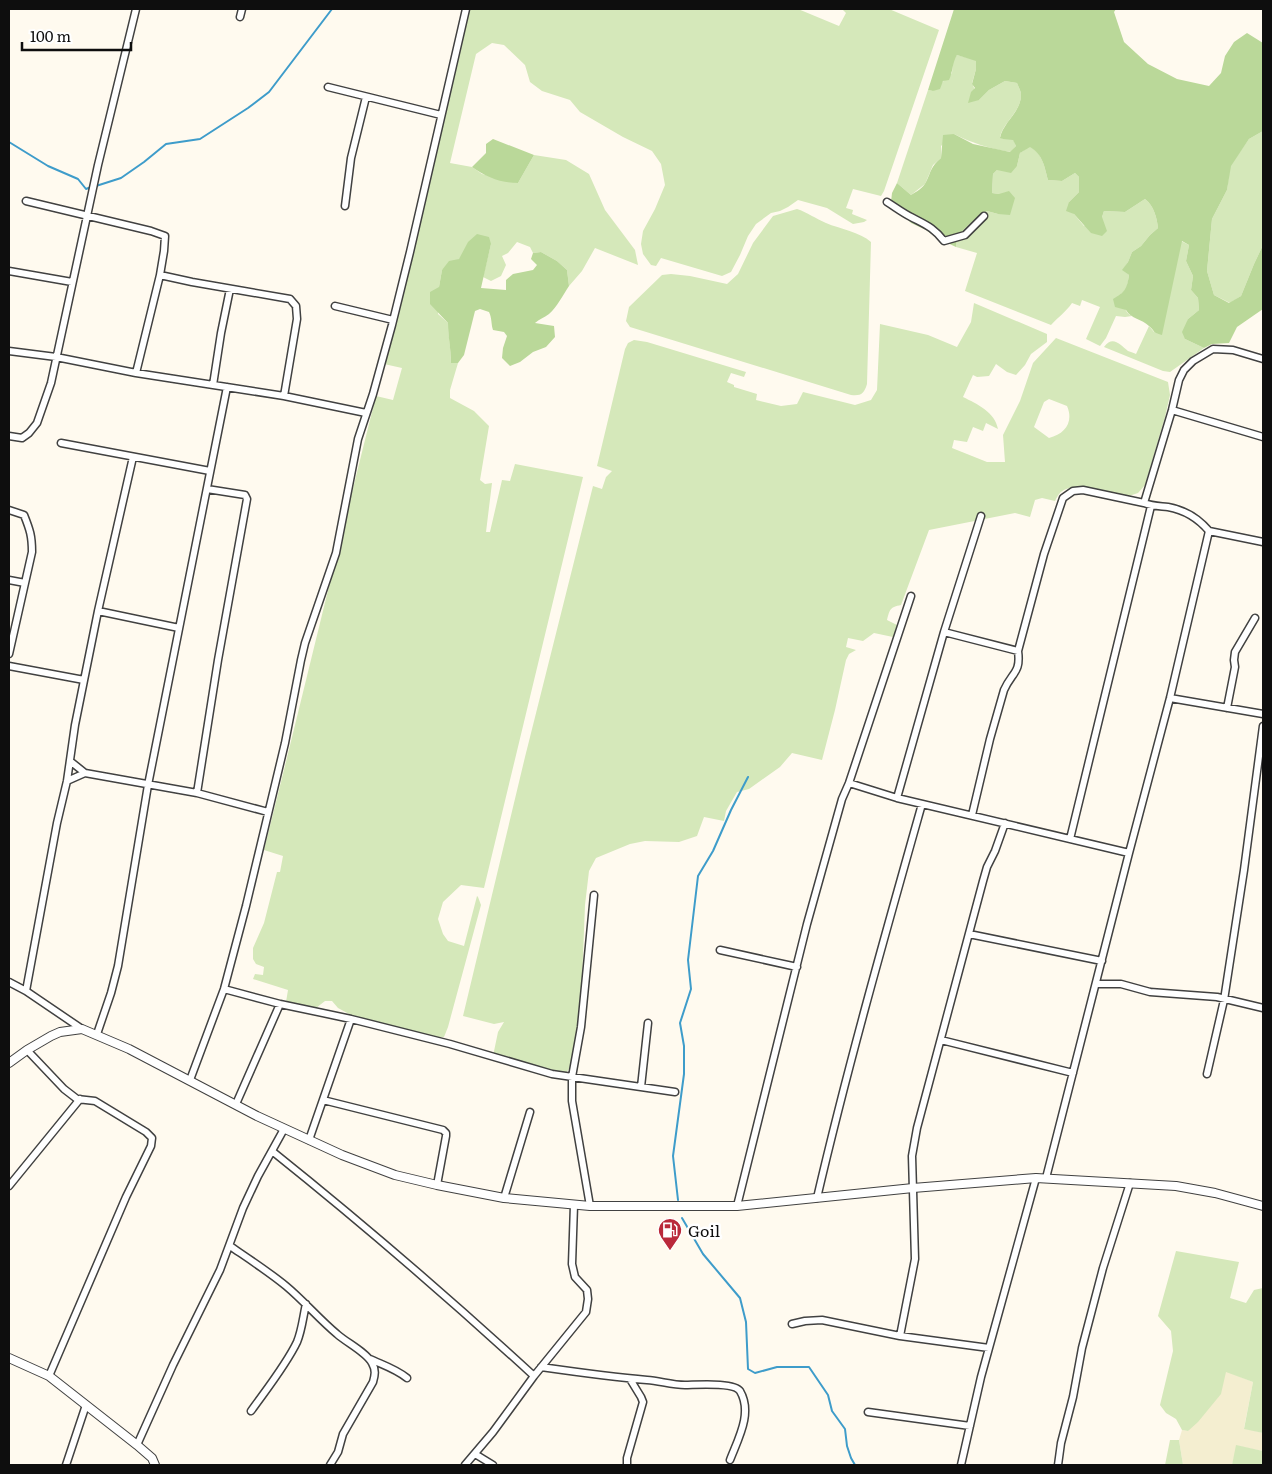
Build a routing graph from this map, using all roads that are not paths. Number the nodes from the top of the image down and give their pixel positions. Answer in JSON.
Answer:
{"nodes":[{"id":1,"x":136,"y":9,"type":"edge"},
{"id":2,"x":242,"y":9,"type":"edge"},
{"id":3,"x":466,"y":9,"type":"edge"},
{"id":4,"x":240,"y":17,"type":"dead end"},
{"id":5,"x":328,"y":87,"type":"dead end"},
{"id":6,"x":366,"y":97,"type":"junction"},
{"id":7,"x":441,"y":115,"type":"junction"},
{"id":8,"x":26,"y":201,"type":"dead end"},
{"id":9,"x":887,"y":202,"type":"dead end"},
{"id":10,"x":345,"y":206,"type":"dead end"},
{"id":11,"x":87,"y":215,"type":"junction"},
{"id":12,"x":984,"y":216,"type":"dead end"},
{"id":13,"x":9,"y":271,"type":"edge"},
{"id":14,"x":160,"y":275,"type":"junction"},
{"id":15,"x":72,"y":282,"type":"junction"},
{"id":16,"x":230,"y":289,"type":"junction"},
{"id":17,"x":335,"y":306,"type":"dead end"},
{"id":18,"x":393,"y":320,"type":"junction"},
{"id":19,"x":9,"y":350,"type":"edge"},
{"id":20,"x":56,"y":358,"type":"junction"},
{"id":21,"x":1263,"y":359,"type":"edge"},
{"id":22,"x":136,"y":373,"type":"junction"},
{"id":23,"x":213,"y":385,"type":"junction"},
{"id":24,"x":227,"y":387,"type":"junction"},
{"id":25,"x":284,"y":396,"type":"junction"},
{"id":26,"x":1172,"y":410,"type":"junction"},
{"id":27,"x":366,"y":413,"type":"junction"},
{"id":28,"x":9,"y":436,"type":"edge"},
{"id":29,"x":1263,"y":437,"type":"edge"},
{"id":30,"x":61,"y":443,"type":"dead end"},
{"id":31,"x":133,"y":457,"type":"junction"},
{"id":32,"x":210,"y":471,"type":"junction"},
{"id":33,"x":207,"y":489,"type":"junction"},
{"id":34,"x":1144,"y":503,"type":"junction"},
{"id":35,"x":1151,"y":506,"type":"junction"},
{"id":36,"x":9,"y":510,"type":"edge"},
{"id":37,"x":981,"y":516,"type":"dead end"},
{"id":38,"x":1209,"y":531,"type":"junction"},
{"id":39,"x":1263,"y":542,"type":"edge"},
{"id":40,"x":9,"y":580,"type":"edge"},
{"id":41,"x":25,"y":583,"type":"junction"},
{"id":42,"x":911,"y":596,"type":"dead end"},
{"id":43,"x":98,"y":611,"type":"junction"},
{"id":44,"x":1254,"y":618,"type":"dead end"},
{"id":45,"x":179,"y":628,"type":"junction"},
{"id":46,"x":944,"y":632,"type":"junction"},
{"id":47,"x":1018,"y":650,"type":"junction"},
{"id":48,"x":9,"y":654,"type":"edge"},
{"id":49,"x":9,"y":666,"type":"edge"},
{"id":50,"x":84,"y":680,"type":"junction"},
{"id":51,"x":1170,"y":698,"type":"junction"},
{"id":52,"x":1227,"y":708,"type":"junction"},
{"id":53,"x":1263,"y":714,"type":"edge"},
{"id":54,"x":1263,"y":726,"type":"edge"},
{"id":55,"x":70,"y":760,"type":"junction"},
{"id":56,"x":85,"y":773,"type":"junction"},
{"id":57,"x":67,"y":781,"type":"junction"},
{"id":58,"x":850,"y":783,"type":"junction"},
{"id":59,"x":148,"y":784,"type":"junction"},
{"id":60,"x":197,"y":793,"type":"junction"},
{"id":61,"x":898,"y":798,"type":"junction"},
{"id":62,"x":922,"y":804,"type":"junction"},
{"id":63,"x":268,"y":812,"type":"junction"},
{"id":64,"x":972,"y":815,"type":"junction"},
{"id":65,"x":1005,"y":823,"type":"junction"},
{"id":66,"x":1070,"y":839,"type":"junction"},
{"id":67,"x":1129,"y":853,"type":"junction"},
{"id":68,"x":594,"y":896,"type":"dead end"},
{"id":69,"x":969,"y":934,"type":"junction"},
{"id":70,"x":720,"y":950,"type":"dead end"},
{"id":71,"x":1102,"y":961,"type":"junction"},
{"id":72,"x":796,"y":967,"type":"junction"},
{"id":73,"x":9,"y":982,"type":"edge"},
{"id":74,"x":1096,"y":984,"type":"junction"},
{"id":75,"x":224,"y":989,"type":"junction"},
{"id":76,"x":26,"y":991,"type":"junction"},
{"id":77,"x":1224,"y":1000,"type":"junction"},
{"id":78,"x":280,"y":1004,"type":"junction"},
{"id":79,"x":1263,"y":1008,"type":"edge"},
{"id":80,"x":351,"y":1019,"type":"junction"},
{"id":81,"x":648,"y":1023,"type":"dead end"},
{"id":82,"x":82,"y":1029,"type":"junction"},
{"id":83,"x":97,"y":1034,"type":"junction"},
{"id":84,"x":941,"y":1040,"type":"junction"},
{"id":85,"x":27,"y":1050,"type":"junction"},
{"id":86,"x":9,"y":1063,"type":"edge"},
{"id":87,"x":1073,"y":1073,"type":"junction"},
{"id":88,"x":1207,"y":1074,"type":"dead end"},
{"id":89,"x":572,"y":1078,"type":"junction"},
{"id":90,"x":190,"y":1080,"type":"junction"},
{"id":91,"x":641,"y":1088,"type":"junction"},
{"id":92,"x":675,"y":1092,"type":"dead end"},
{"id":93,"x":80,"y":1100,"type":"junction"},
{"id":94,"x":323,"y":1100,"type":"junction"},
{"id":95,"x":236,"y":1104,"type":"junction"},
{"id":96,"x":530,"y":1112,"type":"dead end"},
{"id":97,"x":284,"y":1129,"type":"junction"},
{"id":98,"x":309,"y":1140,"type":"junction"},
{"id":99,"x":272,"y":1151,"type":"junction"},
{"id":100,"x":1036,"y":1178,"type":"junction"},
{"id":101,"x":1046,"y":1178,"type":"junction"},
{"id":102,"x":1130,"y":1183,"type":"junction"},
{"id":103,"x":437,"y":1185,"type":"junction"},
{"id":104,"x":9,"y":1186,"type":"edge"},
{"id":105,"x":913,"y":1188,"type":"junction"},
{"id":106,"x":504,"y":1198,"type":"junction"},
{"id":107,"x":817,"y":1198,"type":"junction"},
{"id":108,"x":574,"y":1205,"type":"junction"},
{"id":109,"x":590,"y":1206,"type":"junction"},
{"id":110,"x":737,"y":1206,"type":"junction"},
{"id":111,"x":1263,"y":1206,"type":"edge"},
{"id":112,"x":230,"y":1246,"type":"junction"},
{"id":113,"x":306,"y":1304,"type":"junction"},
{"id":114,"x":792,"y":1324,"type":"dead end"},
{"id":115,"x":900,"y":1336,"type":"junction"},
{"id":116,"x":989,"y":1348,"type":"junction"},
{"id":117,"x":9,"y":1358,"type":"edge"},
{"id":118,"x":368,"y":1358,"type":"junction"},
{"id":119,"x":541,"y":1367,"type":"junction"},
{"id":120,"x":49,"y":1376,"type":"junction"},
{"id":121,"x":534,"y":1376,"type":"junction"},
{"id":122,"x":407,"y":1378,"type":"dead end"},
{"id":123,"x":630,"y":1379,"type":"junction"},
{"id":124,"x":86,"y":1405,"type":"junction"},
{"id":125,"x":251,"y":1411,"type":"dead end"},
{"id":126,"x":868,"y":1412,"type":"dead end"},
{"id":127,"x":970,"y":1426,"type":"junction"},
{"id":128,"x":137,"y":1445,"type":"junction"},
{"id":129,"x":475,"y":1454,"type":"junction"},
{"id":130,"x":730,"y":1460,"type":"dead end"},
{"id":131,"x":66,"y":1465,"type":"edge"},
{"id":132,"x":155,"y":1465,"type":"edge"},
{"id":133,"x":330,"y":1465,"type":"edge"},
{"id":134,"x":465,"y":1465,"type":"edge"},
{"id":135,"x":494,"y":1465,"type":"edge"},
{"id":136,"x":627,"y":1465,"type":"edge"},
{"id":137,"x":961,"y":1465,"type":"edge"},
{"id":138,"x":1058,"y":1465,"type":"edge"}],
"edges":[{"from":1,"to":11,"type":"street"},
{"from":2,"to":4,"type":"street"},
{"from":3,"to":7,"type":"street"},
{"from":5,"to":6,"type":"street"},
{"from":6,"to":7,"type":"street"},
{"from":6,"to":10,"type":"street"},
{"from":7,"to":18,"type":"street"},
{"from":8,"to":11,"type":"street"},
{"from":9,"to":12,"type":"street"},
{"from":11,"to":14,"type":"street"},
{"from":11,"to":15,"type":"street"},
{"from":13,"to":15,"type":"street"},
{"from":14,"to":16,"type":"street"},
{"from":14,"to":22,"type":"street"},
{"from":15,"to":20,"type":"street"},
{"from":16,"to":23,"type":"street"},
{"from":16,"to":25,"type":"street"},
{"from":17,"to":18,"type":"street"},
{"from":18,"to":27,"type":"street"},
{"from":19,"to":20,"type":"street"},
{"from":20,"to":22,"type":"street"},
{"from":20,"to":28,"type":"street"},
{"from":21,"to":26,"type":"street"},
{"from":22,"to":23,"type":"street"},
{"from":23,"to":24,"type":"street"},
{"from":24,"to":25,"type":"street"},
{"from":24,"to":32,"type":"street"},
{"from":25,"to":27,"type":"street"},
{"from":26,"to":29,"type":"street"},
{"from":26,"to":34,"type":"street"},
{"from":27,"to":63,"type":"street"},
{"from":30,"to":31,"type":"street"},
{"from":31,"to":32,"type":"street"},
{"from":31,"to":43,"type":"street"},
{"from":32,"to":33,"type":"street"},
{"from":33,"to":45,"type":"street"},
{"from":33,"to":60,"type":"street"},
{"from":34,"to":35,"type":"street"},
{"from":34,"to":47,"type":"street"},
{"from":35,"to":38,"type":"street"},
{"from":35,"to":66,"type":"street"},
{"from":36,"to":41,"type":"street"},
{"from":37,"to":46,"type":"street"},
{"from":38,"to":39,"type":"street"},
{"from":38,"to":51,"type":"street"},
{"from":40,"to":41,"type":"street"},
{"from":41,"to":48,"type":"street"},
{"from":42,"to":58,"type":"street"},
{"from":43,"to":45,"type":"street"},
{"from":43,"to":50,"type":"street"},
{"from":44,"to":52,"type":"street"},
{"from":45,"to":59,"type":"street"},
{"from":46,"to":47,"type":"street"},
{"from":46,"to":61,"type":"street"},
{"from":47,"to":64,"type":"street"},
{"from":49,"to":50,"type":"street"},
{"from":50,"to":55,"type":"street"},
{"from":51,"to":52,"type":"street"},
{"from":51,"to":67,"type":"street"},
{"from":52,"to":53,"type":"street"},
{"from":54,"to":77,"type":"street"},
{"from":55,"to":56,"type":"street"},
{"from":55,"to":57,"type":"street"},
{"from":56,"to":57,"type":"street"},
{"from":56,"to":59,"type":"street"},
{"from":57,"to":76,"type":"street"},
{"from":58,"to":61,"type":"street"},
{"from":58,"to":72,"type":"street"},
{"from":59,"to":60,"type":"street"},
{"from":59,"to":83,"type":"street"},
{"from":60,"to":63,"type":"street"},
{"from":61,"to":62,"type":"street"},
{"from":62,"to":64,"type":"street"},
{"from":62,"to":107,"type":"street"},
{"from":63,"to":75,"type":"street"},
{"from":64,"to":65,"type":"street"},
{"from":65,"to":66,"type":"street"},
{"from":65,"to":69,"type":"street"},
{"from":66,"to":67,"type":"street"},
{"from":67,"to":71,"type":"street"},
{"from":68,"to":89,"type":"street"},
{"from":69,"to":71,"type":"street"},
{"from":69,"to":84,"type":"street"},
{"from":70,"to":72,"type":"street"},
{"from":71,"to":74,"type":"street"},
{"from":72,"to":110,"type":"street"},
{"from":73,"to":76,"type":"street"},
{"from":74,"to":77,"type":"street"},
{"from":74,"to":87,"type":"street"},
{"from":75,"to":78,"type":"street"},
{"from":75,"to":90,"type":"street"},
{"from":76,"to":82,"type":"street"},
{"from":77,"to":79,"type":"street"},
{"from":77,"to":88,"type":"street"},
{"from":78,"to":80,"type":"street"},
{"from":78,"to":95,"type":"street"},
{"from":80,"to":89,"type":"street"},
{"from":80,"to":94,"type":"street"},
{"from":81,"to":91,"type":"street"},
{"from":82,"to":83,"type":"street"},
{"from":82,"to":85,"type":"street"},
{"from":83,"to":90,"type":"street"},
{"from":84,"to":87,"type":"street"},
{"from":84,"to":105,"type":"street"},
{"from":85,"to":86,"type":"street"},
{"from":85,"to":93,"type":"street"},
{"from":87,"to":101,"type":"street"},
{"from":89,"to":91,"type":"street"},
{"from":89,"to":109,"type":"street"},
{"from":90,"to":95,"type":"street"},
{"from":91,"to":92,"type":"street"},
{"from":93,"to":104,"type":"street"},
{"from":93,"to":120,"type":"street"},
{"from":94,"to":98,"type":"street"},
{"from":94,"to":103,"type":"street"},
{"from":95,"to":97,"type":"street"},
{"from":96,"to":106,"type":"street"},
{"from":97,"to":98,"type":"street"},
{"from":97,"to":99,"type":"street"},
{"from":98,"to":103,"type":"street"},
{"from":99,"to":112,"type":"street"},
{"from":99,"to":121,"type":"street"},
{"from":100,"to":101,"type":"street"},
{"from":100,"to":105,"type":"street"},
{"from":100,"to":116,"type":"street"},
{"from":101,"to":102,"type":"street"},
{"from":102,"to":111,"type":"street"},
{"from":102,"to":138,"type":"street"},
{"from":103,"to":106,"type":"street"},
{"from":105,"to":107,"type":"street"},
{"from":105,"to":115,"type":"street"},
{"from":106,"to":108,"type":"street"},
{"from":107,"to":110,"type":"street"},
{"from":108,"to":109,"type":"street"},
{"from":108,"to":119,"type":"street"},
{"from":109,"to":110,"type":"street"},
{"from":112,"to":113,"type":"street"},
{"from":112,"to":128,"type":"street"},
{"from":113,"to":118,"type":"street"},
{"from":113,"to":125,"type":"street"},
{"from":114,"to":115,"type":"street"},
{"from":115,"to":116,"type":"street"},
{"from":116,"to":127,"type":"street"},
{"from":117,"to":120,"type":"street"},
{"from":118,"to":122,"type":"street"},
{"from":118,"to":133,"type":"street"},
{"from":119,"to":121,"type":"street"},
{"from":119,"to":123,"type":"street"},
{"from":120,"to":124,"type":"street"},
{"from":121,"to":129,"type":"street"},
{"from":123,"to":130,"type":"street"},
{"from":123,"to":136,"type":"street"},
{"from":124,"to":128,"type":"street"},
{"from":124,"to":131,"type":"street"},
{"from":126,"to":127,"type":"street"},
{"from":127,"to":137,"type":"street"},
{"from":128,"to":132,"type":"street"},
{"from":129,"to":134,"type":"street"},
{"from":129,"to":135,"type":"street"}]}
